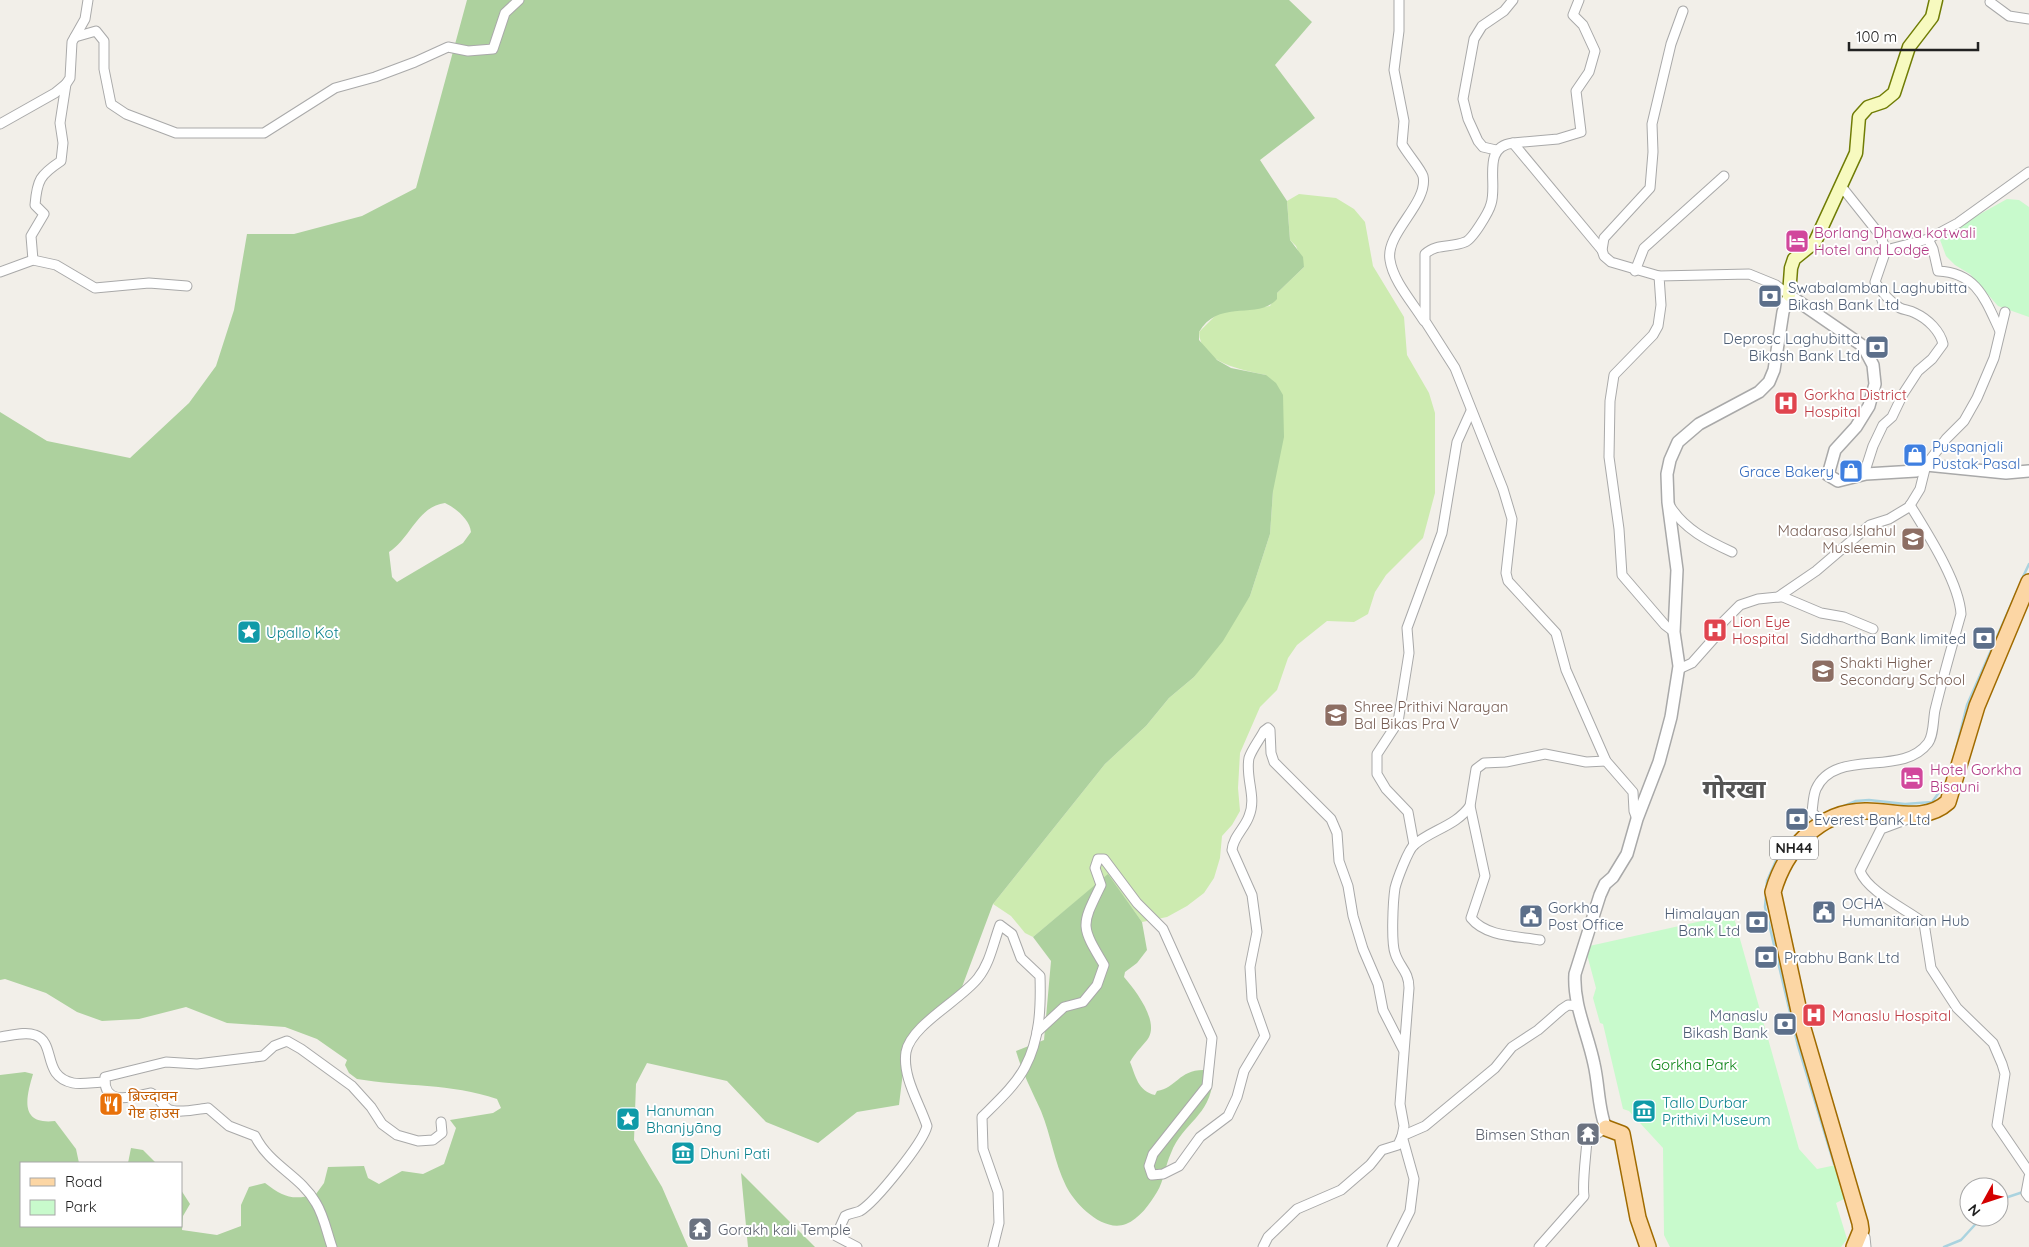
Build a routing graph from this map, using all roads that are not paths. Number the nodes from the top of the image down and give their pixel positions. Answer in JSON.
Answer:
{"nodes":[{"id":1,"x":88,"y":0,"type":"edge"},
{"id":2,"x":520,"y":0,"type":"edge"},
{"id":3,"x":1399,"y":0,"type":"edge"},
{"id":4,"x":1513,"y":0,"type":"edge"},
{"id":5,"x":1579,"y":0,"type":"edge"},
{"id":6,"x":1936,"y":0,"type":"edge"},
{"id":7,"x":1990,"y":2,"type":"dead end"},
{"id":8,"x":1683,"y":11,"type":"dead end"},
{"id":9,"x":2029,"y":19,"type":"edge"},
{"id":10,"x":75,"y":37,"type":"junction"},
{"id":11,"x":66,"y":84,"type":"junction"},
{"id":12,"x":0,"y":124,"type":"edge"},
{"id":13,"x":1513,"y":143,"type":"junction"},
{"id":14,"x":1496,"y":150,"type":"junction"},
{"id":15,"x":2029,"y":172,"type":"edge"},
{"id":16,"x":1724,"y":176,"type":"dead end"},
{"id":17,"x":1841,"y":186,"type":"junction"},
{"id":18,"x":1928,"y":239,"type":"junction"},
{"id":19,"x":1602,"y":250,"type":"junction"},
{"id":20,"x":1886,"y":250,"type":"junction"},
{"id":21,"x":33,"y":260,"type":"junction"},
{"id":22,"x":1635,"y":271,"type":"junction"},
{"id":23,"x":0,"y":272,"type":"edge"},
{"id":24,"x":1659,"y":276,"type":"junction"},
{"id":25,"x":187,"y":286,"type":"dead end"},
{"id":26,"x":1789,"y":295,"type":"junction"},
{"id":27,"x":2005,"y":312,"type":"dead end"},
{"id":28,"x":1425,"y":321,"type":"junction"},
{"id":29,"x":2000,"y":331,"type":"junction"},
{"id":30,"x":1471,"y":411,"type":"junction"},
{"id":31,"x":1926,"y":465,"type":"junction"},
{"id":32,"x":2029,"y":471,"type":"edge"},
{"id":33,"x":1864,"y":474,"type":"junction"},
{"id":34,"x":1668,"y":502,"type":"junction"},
{"id":35,"x":1910,"y":506,"type":"junction"},
{"id":36,"x":1732,"y":552,"type":"dead end"},
{"id":37,"x":2029,"y":582,"type":"edge"},
{"id":38,"x":1778,"y":597,"type":"junction"},
{"id":39,"x":1874,"y":629,"type":"dead end"},
{"id":40,"x":1674,"y":632,"type":"junction"},
{"id":41,"x":1679,"y":668,"type":"junction"},
{"id":42,"x":1606,"y":761,"type":"junction"},
{"id":43,"x":1470,"y":806,"type":"junction"},
{"id":44,"x":1920,"y":814,"type":"junction"},
{"id":45,"x":1637,"y":819,"type":"junction"},
{"id":46,"x":1823,"y":824,"type":"junction"},
{"id":47,"x":1414,"y":845,"type":"junction"},
{"id":48,"x":1540,"y":940,"type":"dead end"},
{"id":49,"x":1578,"y":1006,"type":"junction"},
{"id":50,"x":1037,"y":1032,"type":"junction"},
{"id":51,"x":0,"y":1037,"type":"edge"},
{"id":52,"x":1404,"y":1049,"type":"junction"},
{"id":53,"x":105,"y":1082,"type":"junction"},
{"id":54,"x":442,"y":1122,"type":"dead end"},
{"id":55,"x":1606,"y":1128,"type":"junction"},
{"id":56,"x":1402,"y":1136,"type":"junction"},
{"id":57,"x":2029,"y":1172,"type":"edge"},
{"id":58,"x":1860,"y":1243,"type":"edge"},
{"id":59,"x":853,"y":1246,"type":"edge"},
{"id":60,"x":332,"y":1247,"type":"edge"},
{"id":61,"x":994,"y":1247,"type":"edge"},
{"id":62,"x":1263,"y":1247,"type":"edge"},
{"id":63,"x":1392,"y":1247,"type":"edge"},
{"id":64,"x":1539,"y":1247,"type":"edge"},
{"id":65,"x":1648,"y":1247,"type":"edge"}],
"edges":[{"from":1,"to":10,"type":"street"},
{"from":2,"to":10,"type":"street"},
{"from":3,"to":28,"type":"street"},
{"from":4,"to":14,"type":"street"},
{"from":5,"to":13,"type":"street"},
{"from":6,"to":17,"type":"main road"},
{"from":7,"to":9,"type":"street"},
{"from":8,"to":19,"type":"street"},
{"from":10,"to":11,"type":"street"},
{"from":11,"to":12,"type":"street"},
{"from":11,"to":21,"type":"street"},
{"from":13,"to":14,"type":"street"},
{"from":13,"to":19,"type":"street"},
{"from":14,"to":28,"type":"street"},
{"from":15,"to":18,"type":"street"},
{"from":16,"to":22,"type":"street"},
{"from":17,"to":20,"type":"street"},
{"from":17,"to":26,"type":"main road"},
{"from":18,"to":20,"type":"street"},
{"from":18,"to":29,"type":"street"},
{"from":19,"to":22,"type":"street"},
{"from":20,"to":33,"type":"street"},
{"from":21,"to":23,"type":"street"},
{"from":21,"to":25,"type":"street"},
{"from":22,"to":24,"type":"street"},
{"from":24,"to":26,"type":"street"},
{"from":24,"to":40,"type":"street"},
{"from":26,"to":33,"type":"street"},
{"from":26,"to":34,"type":"street"},
{"from":27,"to":29,"type":"street"},
{"from":28,"to":30,"type":"street"},
{"from":29,"to":31,"type":"street"},
{"from":30,"to":42,"type":"street"},
{"from":30,"to":47,"type":"street"},
{"from":31,"to":32,"type":"street"},
{"from":31,"to":33,"type":"street"},
{"from":31,"to":35,"type":"street"},
{"from":34,"to":36,"type":"street"},
{"from":34,"to":40,"type":"street"},
{"from":35,"to":38,"type":"street"},
{"from":35,"to":46,"type":"street"},
{"from":37,"to":44,"type":"main road","number":"NH44"},
{"from":38,"to":39,"type":"street"},
{"from":38,"to":41,"type":"street"},
{"from":40,"to":41,"type":"street"},
{"from":41,"to":45,"type":"street"},
{"from":42,"to":43,"type":"street"},
{"from":42,"to":45,"type":"street"},
{"from":43,"to":47,"type":"street"},
{"from":43,"to":48,"type":"street"},
{"from":44,"to":46,"type":"main road","number":"NH44"},
{"from":44,"to":57,"type":"street"},
{"from":45,"to":49,"type":"street"},
{"from":46,"to":58,"type":"main road","number":"NH44"},
{"from":47,"to":52,"type":"street"},
{"from":49,"to":55,"type":"street"},
{"from":49,"to":56,"type":"street"},
{"from":50,"to":52,"type":"street"},
{"from":50,"to":59,"type":"street"},
{"from":50,"to":61,"type":"street"},
{"from":51,"to":53,"type":"street"},
{"from":52,"to":56,"type":"street"},
{"from":53,"to":54,"type":"street"},
{"from":53,"to":60,"type":"street"},
{"from":55,"to":64,"type":"street"},
{"from":55,"to":65,"type":"main road"},
{"from":56,"to":62,"type":"street"},
{"from":56,"to":63,"type":"street"}]}
